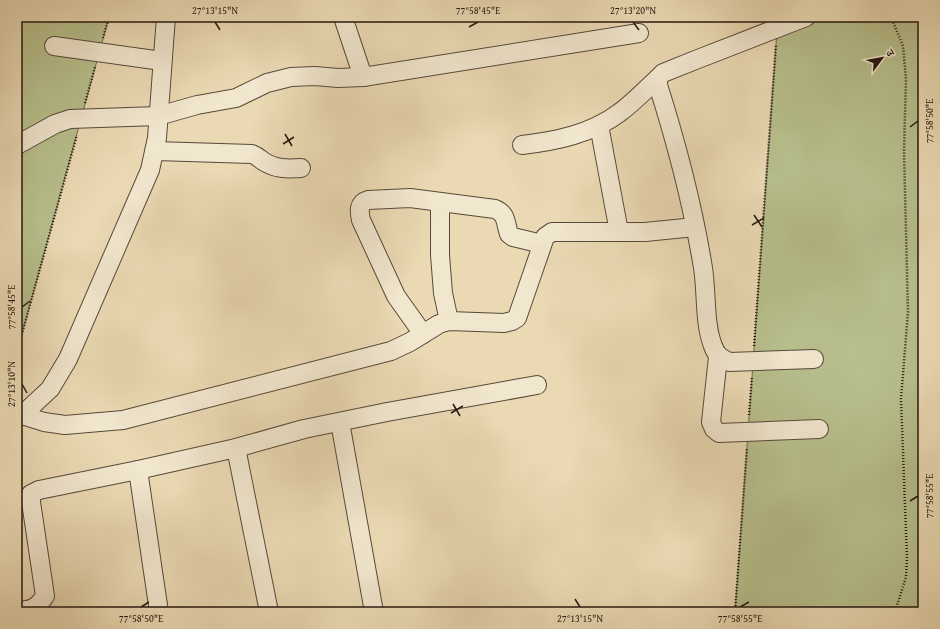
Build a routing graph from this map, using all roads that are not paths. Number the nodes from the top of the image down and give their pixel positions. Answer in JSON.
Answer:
{"nodes":[{"id":1,"x":166,"y":17,"type":"edge"},
{"id":2,"x":343,"y":17,"type":"edge"},
{"id":3,"x":806,"y":17,"type":"edge"},
{"id":4,"x":639,"y":33,"type":"dead end"},
{"id":5,"x":54,"y":46,"type":"dead end"},
{"id":6,"x":162,"y":61,"type":"junction"},
{"id":7,"x":362,"y":77,"type":"junction"},
{"id":8,"x":658,"y":78,"type":"junction"},
{"id":9,"x":158,"y":116,"type":"junction"},
{"id":10,"x":599,"y":125,"type":"junction"},
{"id":11,"x":17,"y":145,"type":"edge"},
{"id":12,"x":522,"y":145,"type":"dead end"},
{"id":13,"x":155,"y":151,"type":"junction"},
{"id":14,"x":301,"y":168,"type":"dead end"},
{"id":15,"x":440,"y":202,"type":"junction"},
{"id":16,"x":695,"y":226,"type":"junction"},
{"id":17,"x":619,"y":232,"type":"junction"},
{"id":18,"x":542,"y":244,"type":"junction"},
{"id":19,"x":449,"y":321,"type":"junction"},
{"id":20,"x":423,"y":334,"type":"junction"},
{"id":21,"x":718,"y":357,"type":"junction"},
{"id":22,"x":814,"y":359,"type":"dead end"},
{"id":23,"x":537,"y":385,"type":"dead end"},
{"id":24,"x":19,"y":416,"type":"edge"},
{"id":25,"x":340,"y":422,"type":"junction"},
{"id":26,"x":819,"y":429,"type":"dead end"},
{"id":27,"x":236,"y":448,"type":"junction"},
{"id":28,"x":138,"y":470,"type":"junction"},
{"id":29,"x":46,"y":604,"type":"edge"},
{"id":30,"x":17,"y":611,"type":"edge"},
{"id":31,"x":159,"y":612,"type":"edge"},
{"id":32,"x":269,"y":612,"type":"edge"},
{"id":33,"x":374,"y":612,"type":"edge"}],
"edges":[{"from":1,"to":6,"type":"street"},
{"from":2,"to":7,"type":"street"},
{"from":3,"to":8,"type":"street"},
{"from":4,"to":7,"type":"street"},
{"from":5,"to":6,"type":"street"},
{"from":6,"to":9,"type":"street"},
{"from":7,"to":9,"type":"street"},
{"from":8,"to":10,"type":"street"},
{"from":8,"to":16,"type":"street"},
{"from":9,"to":11,"type":"street"},
{"from":9,"to":13,"type":"street"},
{"from":10,"to":12,"type":"street"},
{"from":10,"to":17,"type":"street"},
{"from":13,"to":14,"type":"street"},
{"from":13,"to":24,"type":"street"},
{"from":15,"to":18,"type":"street"},
{"from":15,"to":19,"type":"street"},
{"from":15,"to":20,"type":"street"},
{"from":16,"to":17,"type":"street"},
{"from":16,"to":21,"type":"street"},
{"from":17,"to":18,"type":"street"},
{"from":18,"to":19,"type":"street"},
{"from":19,"to":20,"type":"street"},
{"from":20,"to":24,"type":"street"},
{"from":21,"to":22,"type":"street"},
{"from":21,"to":26,"type":"street"},
{"from":23,"to":25,"type":"street"},
{"from":25,"to":27,"type":"street"},
{"from":25,"to":33,"type":"street"},
{"from":27,"to":28,"type":"street"},
{"from":27,"to":32,"type":"street"},
{"from":28,"to":29,"type":"street"},
{"from":28,"to":31,"type":"street"},
{"from":29,"to":30,"type":"street"}]}
